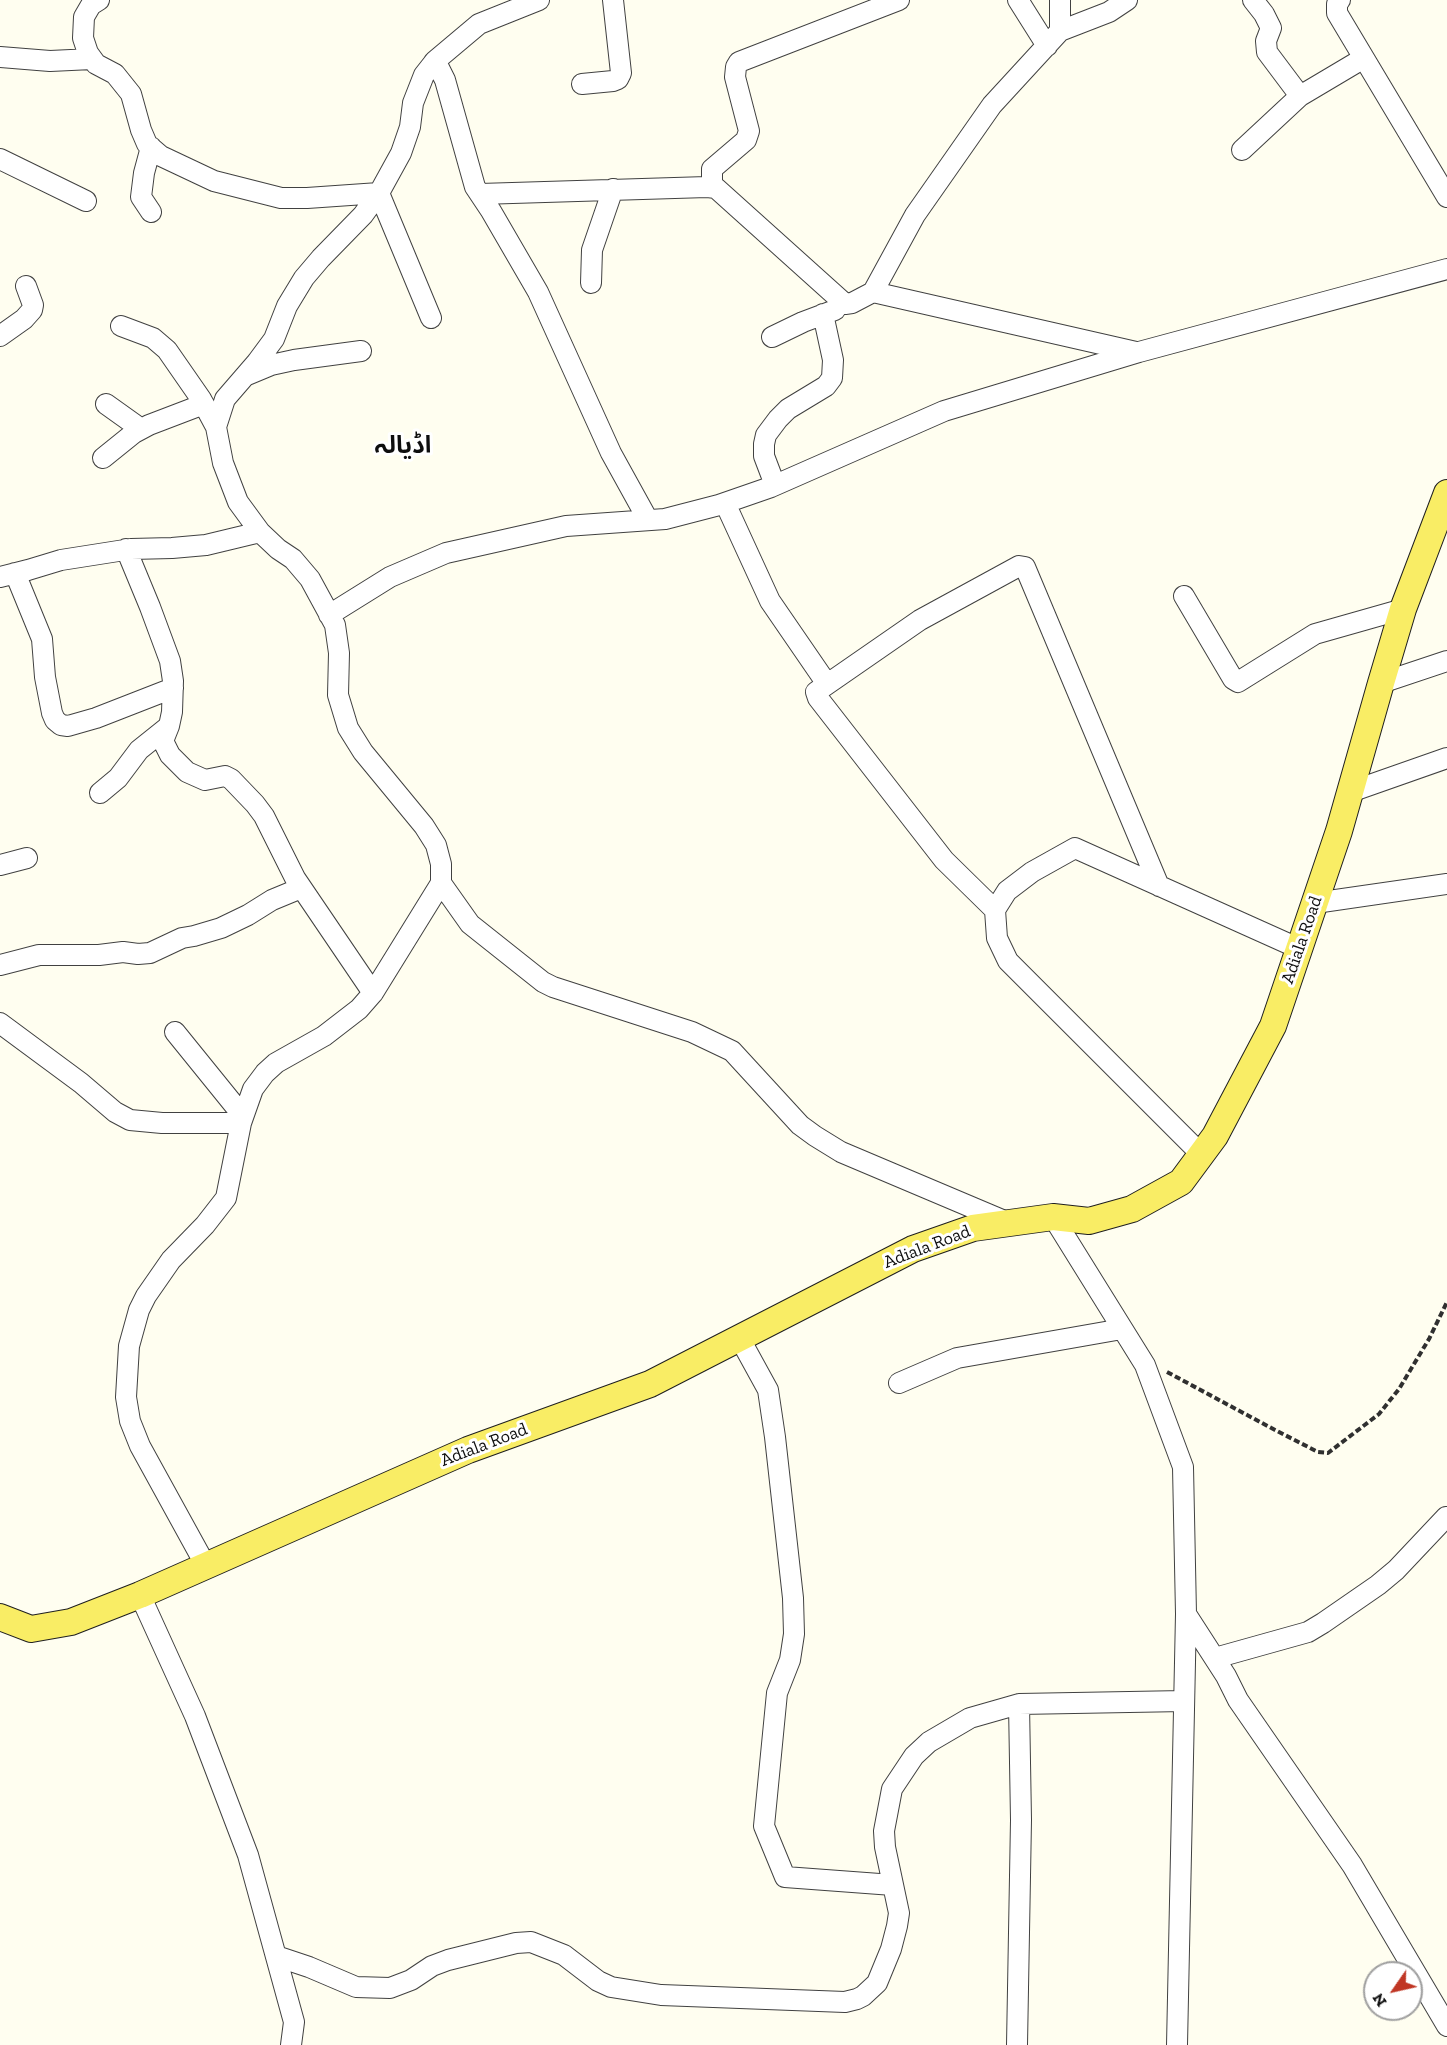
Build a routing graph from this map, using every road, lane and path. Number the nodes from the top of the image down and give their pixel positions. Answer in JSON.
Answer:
{"nodes":[{"id":1,"x":99,"y":0,"type":"edge"},
{"id":2,"x":539,"y":0,"type":"edge"},
{"id":3,"x":613,"y":0,"type":"edge"},
{"id":4,"x":899,"y":0,"type":"edge"},
{"id":5,"x":1018,"y":0,"type":"edge"},
{"id":6,"x":1060,"y":0,"type":"edge"},
{"id":7,"x":1126,"y":0,"type":"edge"},
{"id":8,"x":1252,"y":0,"type":"edge"},
{"id":9,"x":1340,"y":0,"type":"edge"},
{"id":10,"x":1060,"y":31,"type":"junction"},
{"id":11,"x":1047,"y":46,"type":"junction"},
{"id":12,"x":0,"y":57,"type":"edge"},
{"id":13,"x":1364,"y":58,"type":"junction"},
{"id":14,"x":92,"y":59,"type":"junction"},
{"id":15,"x":434,"y":62,"type":"junction"},
{"id":16,"x":582,"y":84,"type":"dead end"},
{"id":17,"x":1300,"y":96,"type":"junction"},
{"id":18,"x":151,"y":147,"type":"junction"},
{"id":19,"x":1242,"y":150,"type":"dead end"},
{"id":20,"x":0,"y":159,"type":"edge"},
{"id":21,"x":712,"y":187,"type":"junction"},
{"id":22,"x":613,"y":189,"type":"junction"},
{"id":23,"x":379,"y":193,"type":"junction"},
{"id":24,"x":480,"y":194,"type":"junction"},
{"id":25,"x":1447,"y":197,"type":"edge"},
{"id":26,"x":86,"y":201,"type":"dead end"},
{"id":27,"x":151,"y":212,"type":"dead end"},
{"id":28,"x":1447,"y":269,"type":"edge"},
{"id":29,"x":591,"y":283,"type":"dead end"},
{"id":30,"x":26,"y":286,"type":"dead end"},
{"id":31,"x":873,"y":292,"type":"junction"},
{"id":32,"x":844,"y":304,"type":"junction"},
{"id":33,"x":823,"y":314,"type":"junction"},
{"id":34,"x":431,"y":318,"type":"dead end"},
{"id":35,"x":121,"y":326,"type":"dead end"},
{"id":36,"x":0,"y":336,"type":"edge"},
{"id":37,"x":772,"y":337,"type":"dead end"},
{"id":38,"x":361,"y":351,"type":"dead end"},
{"id":39,"x":1139,"y":352,"type":"junction"},
{"id":40,"x":242,"y":377,"type":"junction"},
{"id":41,"x":106,"y":404,"type":"dead end"},
{"id":42,"x":204,"y":404,"type":"junction"},
{"id":43,"x":216,"y":427,"type":"junction"},
{"id":44,"x":141,"y":429,"type":"junction"},
{"id":45,"x":103,"y":458,"type":"dead end"},
{"id":46,"x":775,"y":485,"type":"junction"},
{"id":47,"x":1447,"y":494,"type":"edge"},
{"id":48,"x":725,"y":503,"type":"junction"},
{"id":49,"x":648,"y":520,"type":"junction"},
{"id":50,"x":260,"y":532,"type":"junction"},
{"id":51,"x":126,"y":549,"type":"junction"},
{"id":52,"x":8,"y":575,"type":"edge"},
{"id":53,"x":1184,"y":596,"type":"dead end"},
{"id":54,"x":1403,"y":609,"type":"junction"},
{"id":55,"x":329,"y":615,"type":"junction"},
{"id":56,"x":1447,"y":661,"type":"edge"},
{"id":57,"x":1380,"y":683,"type":"junction"},
{"id":58,"x":827,"y":684,"type":"junction"},
{"id":59,"x":173,"y":688,"type":"junction"},
{"id":60,"x":169,"y":726,"type":"junction"},
{"id":61,"x":1447,"y":758,"type":"edge"},
{"id":62,"x":1350,"y":792,"type":"junction"},
{"id":63,"x":100,"y":793,"type":"dead end"},
{"id":64,"x":27,"y":858,"type":"dead end"},
{"id":65,"x":0,"y":865,"type":"edge"},
{"id":66,"x":441,"y":883,"type":"junction"},
{"id":67,"x":1447,"y":884,"type":"edge"},
{"id":68,"x":1159,"y":886,"type":"junction"},
{"id":69,"x":301,"y":888,"type":"junction"},
{"id":70,"x":1315,"y":903,"type":"junction"},
{"id":71,"x":995,"y":910,"type":"junction"},
{"id":72,"x":1300,"y":949,"type":"junction"},
{"id":73,"x":0,"y":965,"type":"edge"},
{"id":74,"x":373,"y":993,"type":"junction"},
{"id":75,"x":0,"y":1023,"type":"edge"},
{"id":76,"x":174,"y":1032,"type":"dead end"},
{"id":77,"x":242,"y":1120,"type":"junction"},
{"id":78,"x":1202,"y":1154,"type":"junction"},
{"id":79,"x":1053,"y":1217,"type":"junction"},
{"id":80,"x":1009,"y":1223,"type":"junction"},
{"id":81,"x":1447,"y":1302,"type":"edge"},
{"id":82,"x":1122,"y":1329,"type":"junction"},
{"id":83,"x":740,"y":1339,"type":"junction"},
{"id":84,"x":1144,"y":1365,"type":"junction"},
{"id":85,"x":899,"y":1383,"type":"dead end"},
{"id":86,"x":1446,"y":1517,"type":"edge"},
{"id":87,"x":206,"y":1566,"type":"junction"},
{"id":88,"x":140,"y":1595,"type":"junction"},
{"id":89,"x":1186,"y":1614,"type":"junction"},
{"id":90,"x":0,"y":1617,"type":"edge"},
{"id":91,"x":1215,"y":1658,"type":"junction"},
{"id":92,"x":1184,"y":1701,"type":"junction"},
{"id":93,"x":1019,"y":1704,"type":"junction"},
{"id":94,"x":893,"y":1885,"type":"junction"},
{"id":95,"x":276,"y":1956,"type":"junction"},
{"id":96,"x":1447,"y":2026,"type":"edge"},
{"id":97,"x":291,"y":2045,"type":"edge"},
{"id":98,"x":1017,"y":2045,"type":"edge"},
{"id":99,"x":1177,"y":2045,"type":"edge"}],
"edges":[{"from":1,"to":14,"type":"street"},
{"from":2,"to":15,"type":"street"},
{"from":3,"to":16,"type":"street"},
{"from":4,"to":21,"type":"street"},
{"from":5,"to":11,"type":"street"},
{"from":6,"to":10,"type":"street"},
{"from":7,"to":10,"type":"street"},
{"from":8,"to":17,"type":"street"},
{"from":9,"to":13,"type":"street"},
{"from":10,"to":11,"type":"street"},
{"from":11,"to":31,"type":"street"},
{"from":12,"to":14,"type":"street"},
{"from":13,"to":17,"type":"street"},
{"from":13,"to":25,"type":"street"},
{"from":14,"to":18,"type":"street"},
{"from":15,"to":23,"type":"street"},
{"from":15,"to":24,"type":"street"},
{"from":17,"to":19,"type":"street"},
{"from":18,"to":23,"type":"street"},
{"from":18,"to":27,"type":"street"},
{"from":20,"to":26,"type":"street"},
{"from":21,"to":22,"type":"street"},
{"from":21,"to":32,"type":"street"},
{"from":22,"to":24,"type":"street"},
{"from":22,"to":29,"type":"street"},
{"from":23,"to":34,"type":"street"},
{"from":23,"to":40,"type":"street"},
{"from":24,"to":49,"type":"street"},
{"from":28,"to":39,"type":"street"},
{"from":30,"to":36,"type":"street"},
{"from":31,"to":32,"type":"street"},
{"from":31,"to":39,"type":"street"},
{"from":32,"to":33,"type":"street"},
{"from":33,"to":37,"type":"street"},
{"from":33,"to":46,"type":"street"},
{"from":35,"to":42,"type":"street"},
{"from":38,"to":40,"type":"street"},
{"from":39,"to":46,"type":"street"},
{"from":40,"to":43,"type":"street"},
{"from":41,"to":44,"type":"street"},
{"from":42,"to":43,"type":"street"},
{"from":42,"to":44,"type":"street"},
{"from":43,"to":50,"type":"street"},
{"from":44,"to":45,"type":"street"},
{"from":46,"to":48,"type":"street"},
{"from":47,"to":54,"type":"main road","name":"Adiala Road"},
{"from":48,"to":49,"type":"street"},
{"from":48,"to":58,"type":"street"},
{"from":49,"to":55,"type":"street"},
{"from":50,"to":51,"type":"street"},
{"from":50,"to":55,"type":"street"},
{"from":51,"to":52,"type":"street"},
{"from":51,"to":59,"type":"street"},
{"from":52,"to":59,"type":"street"},
{"from":53,"to":54,"type":"street"},
{"from":54,"to":57,"type":"main road","name":"Adiala Road"},
{"from":55,"to":66,"type":"street"},
{"from":56,"to":57,"type":"street"},
{"from":57,"to":62,"type":"main road","name":"Adiala Road"},
{"from":58,"to":68,"type":"street"},
{"from":58,"to":71,"type":"street"},
{"from":59,"to":60,"type":"street"},
{"from":60,"to":63,"type":"street"},
{"from":60,"to":69,"type":"street"},
{"from":61,"to":62,"type":"street"},
{"from":62,"to":70,"type":"main road","name":"Adiala Road"},
{"from":64,"to":65,"type":"street"},
{"from":66,"to":74,"type":"street"},
{"from":66,"to":80,"type":"street"},
{"from":67,"to":70,"type":"street"},
{"from":68,"to":71,"type":"street"},
{"from":68,"to":72,"type":"street"},
{"from":69,"to":73,"type":"street"},
{"from":69,"to":74,"type":"street"},
{"from":70,"to":72,"type":"main road","name":"Adiala Road"},
{"from":71,"to":78,"type":"street"},
{"from":72,"to":78,"type":"main road","name":"Adiala Road"},
{"from":74,"to":77,"type":"street"},
{"from":75,"to":77,"type":"street"},
{"from":76,"to":77,"type":"street"},
{"from":77,"to":87,"type":"street"},
{"from":78,"to":79,"type":"main road","name":"Adiala Road"},
{"from":79,"to":80,"type":"main road","name":"Adiala Road"},
{"from":79,"to":82,"type":"street"},
{"from":80,"to":83,"type":"main road","name":"Adiala Road"},
{"from":81,"to":84,"type":"path"},
{"from":82,"to":84,"type":"street"},
{"from":82,"to":85,"type":"street"},
{"from":83,"to":87,"type":"main road","name":"Adiala Road"},
{"from":83,"to":94,"type":"street"},
{"from":84,"to":89,"type":"street"},
{"from":86,"to":91,"type":"street"},
{"from":87,"to":88,"type":"main road","name":"Adiala Road"},
{"from":88,"to":90,"type":"main road","name":"Adiala Road"},
{"from":88,"to":95,"type":"street"},
{"from":89,"to":91,"type":"street"},
{"from":89,"to":92,"type":"street"},
{"from":91,"to":96,"type":"street"},
{"from":92,"to":93,"type":"street"},
{"from":92,"to":99,"type":"street"},
{"from":93,"to":94,"type":"street"},
{"from":93,"to":98,"type":"street"},
{"from":94,"to":95,"type":"street"},
{"from":95,"to":97,"type":"street"}]}
